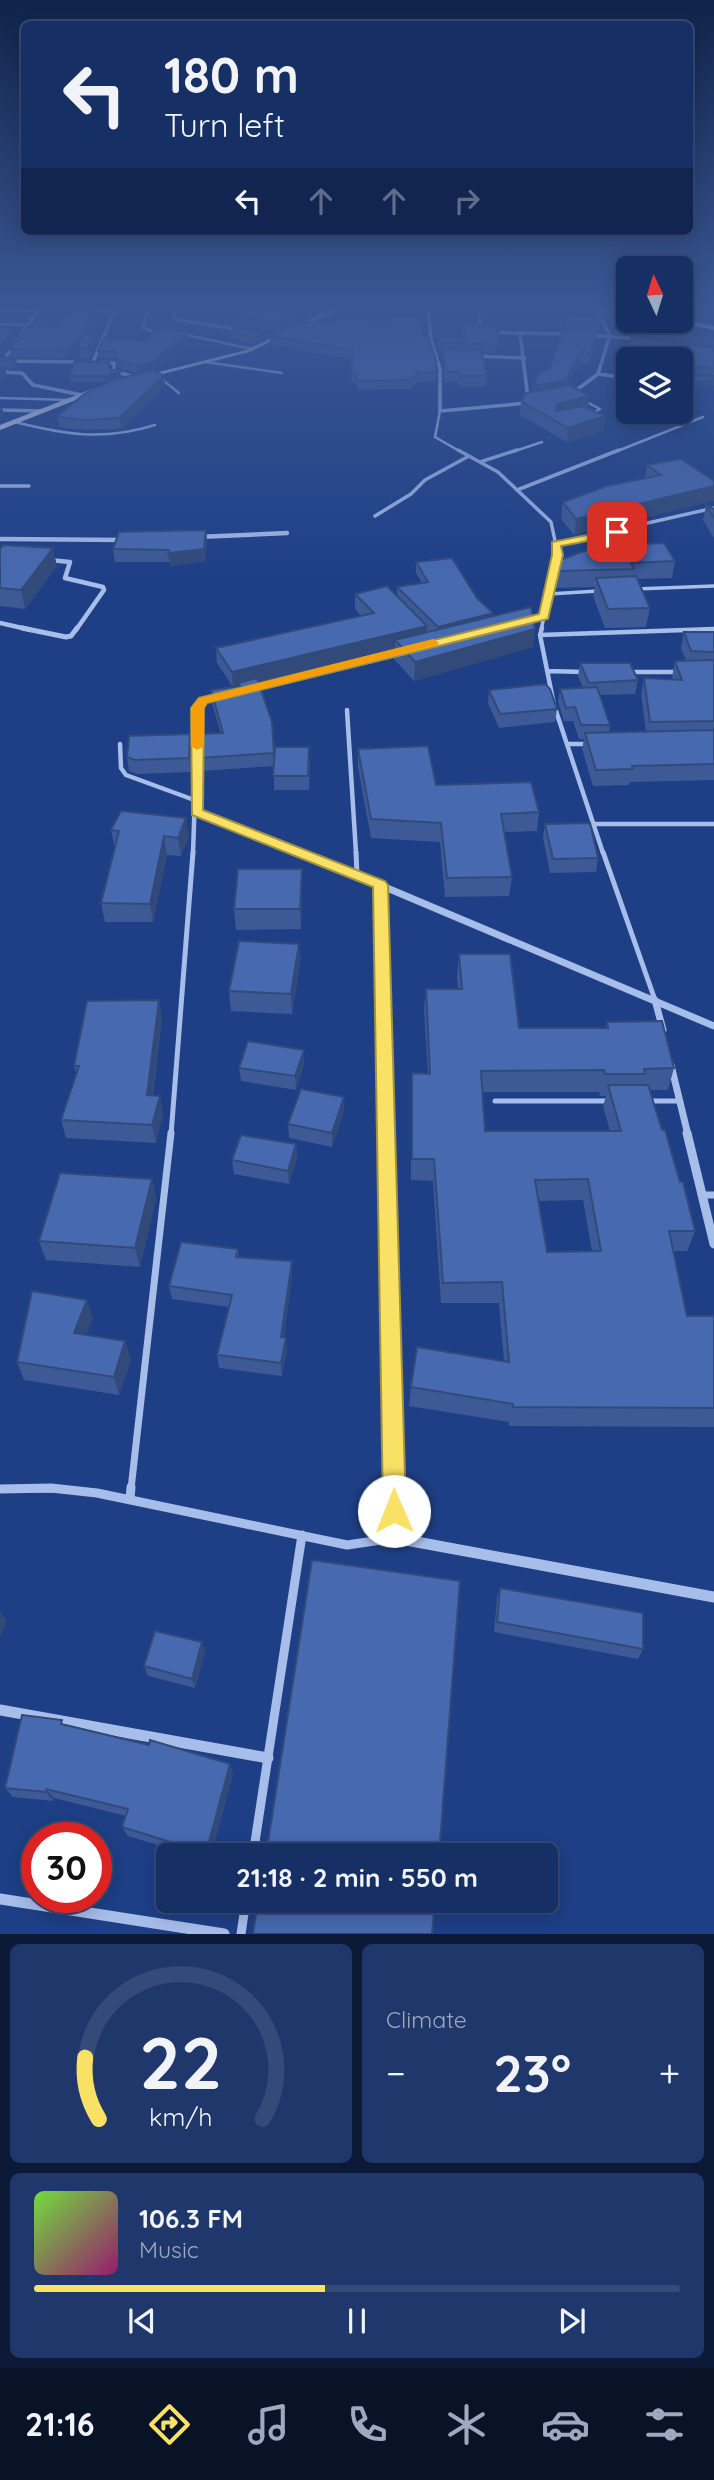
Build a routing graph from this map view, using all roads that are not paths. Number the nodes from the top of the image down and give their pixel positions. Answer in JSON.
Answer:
{"nodes":[{"id":1,"x":44,"y":399,"type":"edge"},
{"id":2,"x":440,"y":399,"type":"edge"},
{"id":3,"x":581,"y":399,"type":"edge"},
{"id":4,"x":70,"y":400,"type":"joint"},
{"id":5,"x":539,"y":401,"type":"edge"},
{"id":6,"x":528,"y":402,"type":"joint"},
{"id":7,"x":0,"y":410,"type":"edge"},
{"id":8,"x":42,"y":411,"type":"junction"},
{"id":9,"x":440,"y":411,"type":"junction"},
{"id":10,"x":588,"y":415,"type":"edge"},
{"id":11,"x":703,"y":417,"type":"dead end"},
{"id":12,"x":15,"y":422,"type":"junction"},
{"id":13,"x":155,"y":425,"type":"dead end"},
{"id":14,"x":0,"y":428,"type":"edge"},
{"id":15,"x":542,"y":442,"type":"dead end"},
{"id":16,"x":469,"y":456,"type":"junction"},
{"id":17,"x":480,"y":462,"type":"junction"},
{"id":18,"x":0,"y":486,"type":"edge"},
{"id":19,"x":29,"y":486,"type":"dead end"},
{"id":20,"x":517,"y":490,"type":"junction"},
{"id":21,"x":714,"y":508,"type":"edge"},
{"id":22,"x":375,"y":516,"type":"dead end"},
{"id":23,"x":287,"y":533,"type":"dead end"},
{"id":24,"x":189,"y":538,"type":"edge"},
{"id":25,"x":0,"y":540,"type":"edge"},
{"id":26,"x":135,"y":540,"type":"edge"},
{"id":27,"x":555,"y":544,"type":"junction"},
{"id":28,"x":43,"y":560,"type":"edge"},
{"id":29,"x":714,"y":586,"type":"edge"},
{"id":30,"x":630,"y":589,"type":"edge"},
{"id":31,"x":603,"y":591,"type":"edge"},
{"id":32,"x":549,"y":594,"type":"junction"},
{"id":33,"x":544,"y":617,"type":"junction"},
{"id":34,"x":520,"y":622,"type":"edge"},
{"id":35,"x":0,"y":623,"type":"edge"},
{"id":36,"x":714,"y":629,"type":"edge"},
{"id":37,"x":540,"y":635,"type":"junction"},
{"id":38,"x":405,"y":650,"type":"edge"},
{"id":39,"x":547,"y":671,"type":"junction"},
{"id":40,"x":589,"y":672,"type":"edge"},
{"id":41,"x":617,"y":672,"type":"edge"},
{"id":42,"x":686,"y":672,"type":"edge"},
{"id":43,"x":245,"y":690,"type":"edge"},
{"id":44,"x":218,"y":697,"type":"edge"},
{"id":45,"x":347,"y":710,"type":"dead end"},
{"id":46,"x":120,"y":744,"type":"dead end"},
{"id":47,"x":567,"y":744,"type":"junction"},
{"id":48,"x":594,"y":744,"type":"edge"},
{"id":49,"x":197,"y":801,"type":"junction"},
{"id":50,"x":197,"y":812,"type":"junction"},
{"id":51,"x":593,"y":824,"type":"junction"},
{"id":52,"x":714,"y":824,"type":"edge"},
{"id":53,"x":357,"y":875,"type":"junction"},
{"id":54,"x":380,"y":885,"type":"junction"},
{"id":55,"x":655,"y":1000,"type":"junction"},
{"id":56,"x":714,"y":1026,"type":"edge"},
{"id":57,"x":664,"y":1038,"type":"edge"},
{"id":58,"x":667,"y":1050,"type":"edge"},
{"id":59,"x":495,"y":1101,"type":"dead end"},
{"id":60,"x":614,"y":1101,"type":"edge"},
{"id":61,"x":640,"y":1101,"type":"edge"},
{"id":62,"x":680,"y":1101,"type":"junction"},
{"id":63,"x":702,"y":1195,"type":"junction"},
{"id":64,"x":714,"y":1195,"type":"edge"},
{"id":65,"x":714,"y":1244,"type":"edge"},
{"id":66,"x":0,"y":1489,"type":"edge"},
{"id":67,"x":130,"y":1500,"type":"junction"},
{"id":68,"x":302,"y":1535,"type":"junction"},
{"id":69,"x":395,"y":1538,"type":"junction"},
{"id":70,"x":714,"y":1597,"type":"edge"},
{"id":71,"x":0,"y":1710,"type":"edge"},
{"id":72,"x":268,"y":1758,"type":"junction"},
{"id":73,"x":255,"y":1843,"type":"edge"},
{"id":74,"x":0,"y":1899,"type":"edge"},
{"id":75,"x":244,"y":1913,"type":"edge"},
{"id":76,"x":224,"y":1934,"type":"edge"},
{"id":77,"x":240,"y":1934,"type":"edge"}],
"edges":[{"from":1,"to":4,"type":"lane"},
{"from":2,"to":9,"type":"street"},
{"from":3,"to":10,"type":"lane"},
{"from":4,"to":8,"type":"main road"},
{"from":5,"to":6,"type":"street"},
{"from":6,"to":9,"type":"street"},
{"from":7,"to":8,"type":"street"},
{"from":8,"to":12,"type":"main road"},
{"from":9,"to":16,"type":"lane"},
{"from":11,"to":20,"type":"lane"},
{"from":12,"to":13,"type":"lane"},
{"from":12,"to":14,"type":"main road"},
{"from":15,"to":17,"type":"lane"},
{"from":16,"to":17,"type":"lane"},
{"from":16,"to":22,"type":"lane"},
{"from":17,"to":20,"type":"lane"},
{"from":18,"to":19,"type":"lane"},
{"from":20,"to":27,"type":"lane"},
{"from":21,"to":27,"type":"lane"},
{"from":23,"to":24,"type":"street"},
{"from":25,"to":26,"type":"street"},
{"from":27,"to":32,"type":"lane"},
{"from":28,"to":35,"type":"street"},
{"from":29,"to":30,"type":"lane"},
{"from":31,"to":32,"type":"lane"},
{"from":32,"to":33,"type":"lane"},
{"from":33,"to":34,"type":"lane"},
{"from":33,"to":37,"type":"lane"},
{"from":36,"to":37,"type":"lane"},
{"from":37,"to":39,"type":"lane"},
{"from":38,"to":43,"type":"lane"},
{"from":39,"to":40,"type":"lane"},
{"from":39,"to":47,"type":"lane"},
{"from":41,"to":42,"type":"lane"},
{"from":44,"to":49,"type":"lane"},
{"from":45,"to":53,"type":"lane"},
{"from":46,"to":49,"type":"lane"},
{"from":47,"to":48,"type":"lane"},
{"from":47,"to":51,"type":"lane"},
{"from":49,"to":50,"type":"lane"},
{"from":50,"to":53,"type":"lane"},
{"from":50,"to":67,"type":"lane"},
{"from":51,"to":52,"type":"lane"},
{"from":51,"to":55,"type":"lane"},
{"from":53,"to":54,"type":"lane"},
{"from":54,"to":55,"type":"street"},
{"from":54,"to":69,"type":"street"},
{"from":55,"to":56,"type":"street"},
{"from":55,"to":57,"type":"street"},
{"from":58,"to":62,"type":"street"},
{"from":59,"to":60,"type":"lane"},
{"from":61,"to":62,"type":"lane"},
{"from":62,"to":63,"type":"street"},
{"from":63,"to":64,"type":"lane"},
{"from":63,"to":65,"type":"street"},
{"from":66,"to":67,"type":"lane"},
{"from":67,"to":68,"type":"lane"},
{"from":68,"to":69,"type":"lane"},
{"from":68,"to":72,"type":"lane"},
{"from":69,"to":70,"type":"street"},
{"from":71,"to":72,"type":"street"},
{"from":72,"to":73,"type":"lane"},
{"from":74,"to":76,"type":"street"},
{"from":75,"to":77,"type":"lane"}]}
